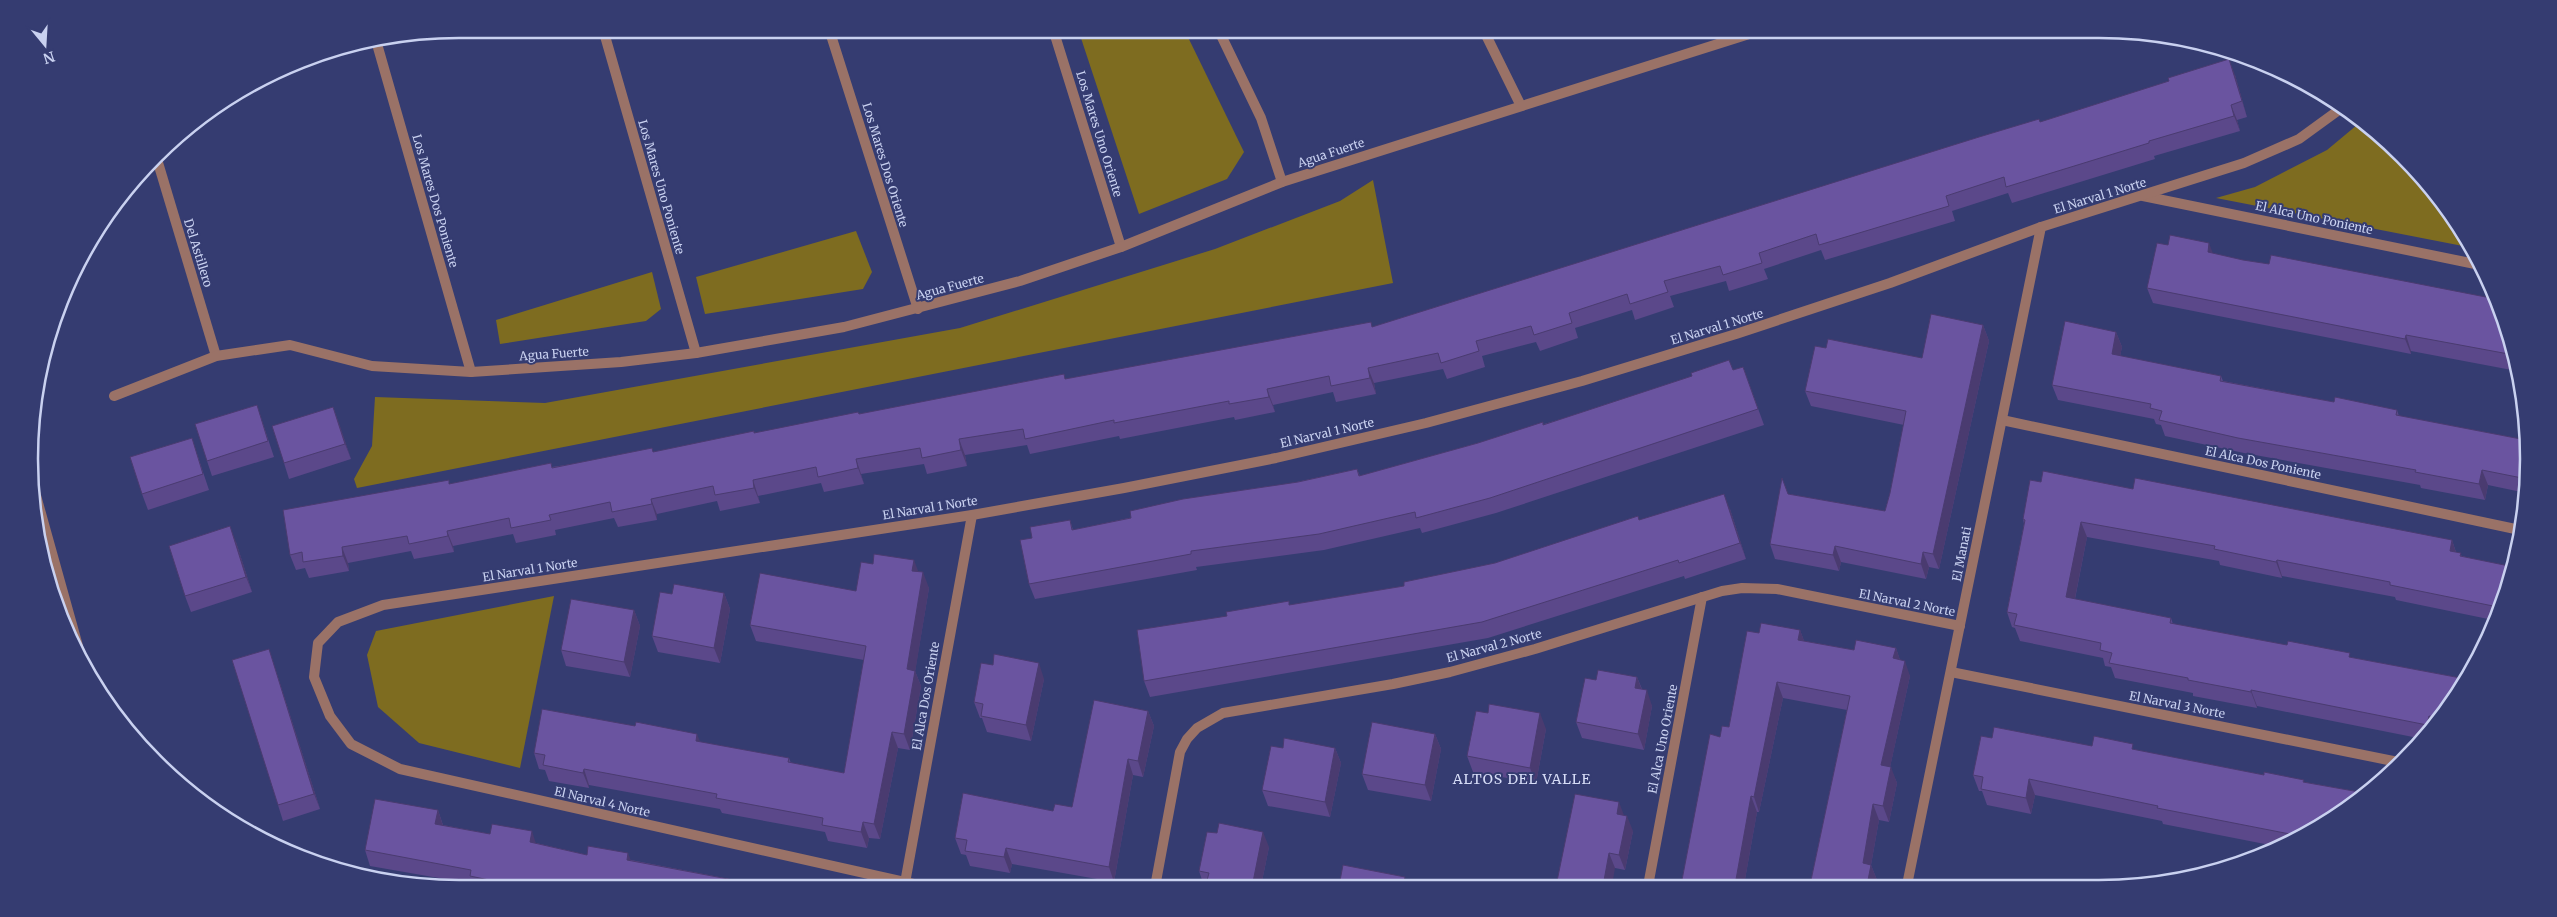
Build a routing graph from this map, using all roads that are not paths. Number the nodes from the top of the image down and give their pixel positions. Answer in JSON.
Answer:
{"nodes":[{"id":1,"x":606,"y":38,"type":"edge"},
{"id":2,"x":832,"y":38,"type":"edge"},
{"id":3,"x":1056,"y":38,"type":"edge"},
{"id":4,"x":1222,"y":38,"type":"edge"},
{"id":5,"x":1487,"y":38,"type":"edge"},
{"id":6,"x":1725,"y":38,"type":"edge"},
{"id":7,"x":378,"y":46,"type":"edge"},
{"id":8,"x":1520,"y":106,"type":"junction"},
{"id":9,"x":2337,"y":112,"type":"edge"},
{"id":10,"x":158,"y":164,"type":"edge"},
{"id":11,"x":1282,"y":182,"type":"junction"},
{"id":12,"x":2142,"y":196,"type":"junction"},
{"id":13,"x":2041,"y":227,"type":"junction"},
{"id":14,"x":1121,"y":247,"type":"junction"},
{"id":15,"x":2471,"y":263,"type":"edge"},
{"id":16,"x":918,"y":309,"type":"junction"},
{"id":17,"x":696,"y":352,"type":"junction"},
{"id":18,"x":216,"y":356,"type":"junction"},
{"id":19,"x":471,"y":372,"type":"junction"},
{"id":20,"x":114,"y":396,"type":"dead end"},
{"id":21,"x":2002,"y":420,"type":"junction"},
{"id":22,"x":41,"y":514,"type":"edge"},
{"id":23,"x":972,"y":514,"type":"junction"},
{"id":24,"x":2513,"y":529,"type":"edge"},
{"id":25,"x":1702,"y":597,"type":"junction"},
{"id":26,"x":72,"y":625,"type":"edge"},
{"id":27,"x":1960,"y":626,"type":"junction"},
{"id":28,"x":1951,"y":672,"type":"junction"},
{"id":29,"x":314,"y":677,"type":"joint"},
{"id":30,"x":2391,"y":761,"type":"edge"},
{"id":31,"x":892,"y":880,"type":"edge"},
{"id":32,"x":906,"y":880,"type":"edge"},
{"id":33,"x":1156,"y":880,"type":"edge"},
{"id":34,"x":1649,"y":880,"type":"edge"},
{"id":35,"x":1908,"y":880,"type":"edge"}],
"edges":[{"from":1,"to":17,"type":"street","name":"Los Mares Uno Poniente"},
{"from":2,"to":16,"type":"street","name":"Los Mares Dos Oriente"},
{"from":3,"to":14,"type":"street","name":"Los Mares Uno Oriente"},
{"from":4,"to":11,"type":"street"},
{"from":5,"to":8,"type":"street"},
{"from":6,"to":8,"type":"street","name":"Agua Fuerte"},
{"from":7,"to":19,"type":"street","name":"Los Mares Dos Poniente"},
{"from":8,"to":11,"type":"street","name":"Agua Fuerte"},
{"from":9,"to":12,"type":"street","name":"El Narval 1 Norte"},
{"from":10,"to":18,"type":"street","name":"Del Astillero"},
{"from":11,"to":14,"type":"street","name":"Agua Fuerte"},
{"from":12,"to":13,"type":"street","name":"El Narval 1 Norte"},
{"from":12,"to":15,"type":"street","name":"El Alca Uno Poniente"},
{"from":13,"to":21,"type":"street","name":"El Manati"},
{"from":13,"to":23,"type":"street","name":"El Narval 1 Norte"},
{"from":14,"to":16,"type":"street","name":"Agua Fuerte"},
{"from":16,"to":17,"type":"street","name":"Agua Fuerte"},
{"from":17,"to":19,"type":"street","name":"Agua Fuerte"},
{"from":18,"to":19,"type":"street","name":"Agua Fuerte"},
{"from":18,"to":20,"type":"street","name":"Agua Fuerte"},
{"from":21,"to":24,"type":"street","name":"El Alca Dos Poniente"},
{"from":21,"to":27,"type":"street","name":"El Manati"},
{"from":22,"to":26,"type":"street"},
{"from":23,"to":29,"type":"street","name":"El Narval 1 Norte"},
{"from":23,"to":32,"type":"street","name":"El Alca Dos Oriente"},
{"from":25,"to":27,"type":"street","name":"El Narval 2 Norte"},
{"from":25,"to":33,"type":"street","name":"El Narval 2 Norte"},
{"from":25,"to":34,"type":"street","name":"El Alca Uno Oriente"},
{"from":27,"to":28,"type":"street","name":"El Manati"},
{"from":28,"to":30,"type":"street","name":"El Narval 3 Norte"},
{"from":28,"to":35,"type":"street","name":"El Manati"},
{"from":29,"to":31,"type":"street","name":"El Narval 4 Norte"}]}
